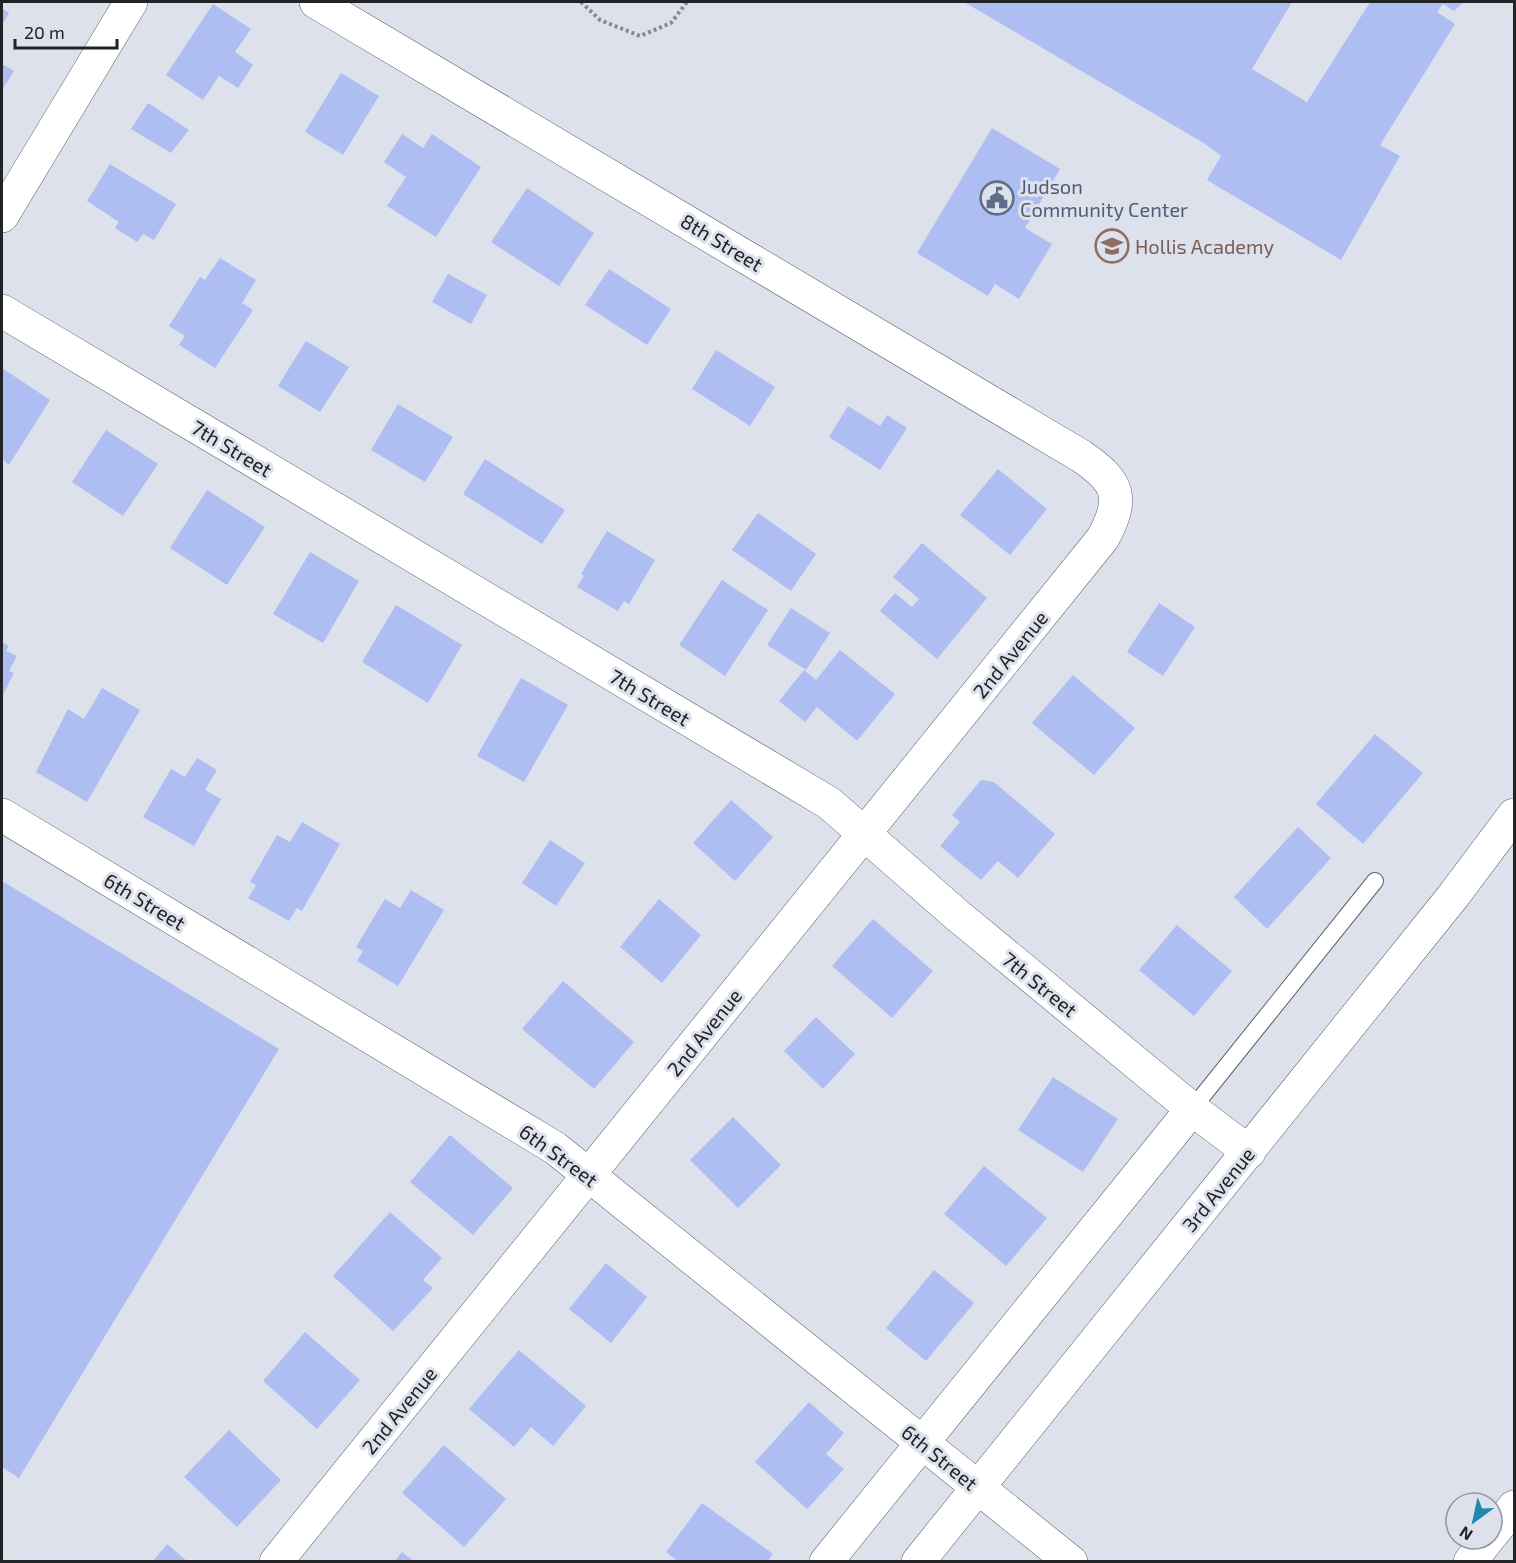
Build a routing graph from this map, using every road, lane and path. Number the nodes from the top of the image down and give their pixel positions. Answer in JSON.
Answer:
{"nodes":[{"id":1,"x":131,"y":2,"type":"edge"},
{"id":2,"x":316,"y":2,"type":"edge"},
{"id":3,"x":581,"y":2,"type":"edge"},
{"id":4,"x":687,"y":2,"type":"edge"},
{"id":5,"x":2,"y":216,"type":"edge"},
{"id":6,"x":2,"y":311,"type":"edge"},
{"id":7,"x":1116,"y":495,"type":"joint"},
{"id":8,"x":2,"y":815,"type":"edge"},
{"id":9,"x":1515,"y":815,"type":"edge"},
{"id":10,"x":864,"y":835,"type":"junction"},
{"id":11,"x":1375,"y":881,"type":"dead end"},
{"id":12,"x":1192,"y":1109,"type":"junction"},
{"id":13,"x":1249,"y":1152,"type":"junction"},
{"id":14,"x":588,"y":1175,"type":"junction"},
{"id":15,"x":922,"y":1443,"type":"junction"},
{"id":16,"x":978,"y":1487,"type":"junction"},
{"id":17,"x":1515,"y":1507,"type":"edge"},
{"id":18,"x":1504,"y":1520,"type":"edge"},
{"id":19,"x":276,"y":1562,"type":"edge"},
{"id":20,"x":826,"y":1562,"type":"edge"},
{"id":21,"x":918,"y":1562,"type":"edge"},
{"id":22,"x":1071,"y":1562,"type":"edge"}],
"edges":[{"from":1,"to":5,"type":"street"},
{"from":2,"to":7,"type":"street","name":"8th Street"},
{"from":3,"to":4,"type":"path"},
{"from":6,"to":10,"type":"street","name":"7th Street"},
{"from":7,"to":10,"type":"street","name":"2nd Avenue"},
{"from":8,"to":14,"type":"street","name":"6th Street"},
{"from":9,"to":13,"type":"street","name":"3rd Avenue"},
{"from":10,"to":12,"type":"street","name":"7th Street"},
{"from":10,"to":14,"type":"street","name":"2nd Avenue"},
{"from":11,"to":12,"type":"lane"},
{"from":12,"to":13,"type":"street","name":"7th Street"},
{"from":12,"to":15,"type":"street"},
{"from":13,"to":16,"type":"street","name":"3rd Avenue"},
{"from":14,"to":15,"type":"street","name":"6th Street"},
{"from":14,"to":19,"type":"street","name":"2nd Avenue"},
{"from":15,"to":16,"type":"street","name":"6th Street"},
{"from":15,"to":20,"type":"street"},
{"from":16,"to":21,"type":"street","name":"3rd Avenue"},
{"from":16,"to":22,"type":"street","name":"6th Street"},
{"from":17,"to":18,"type":"street"}]}
